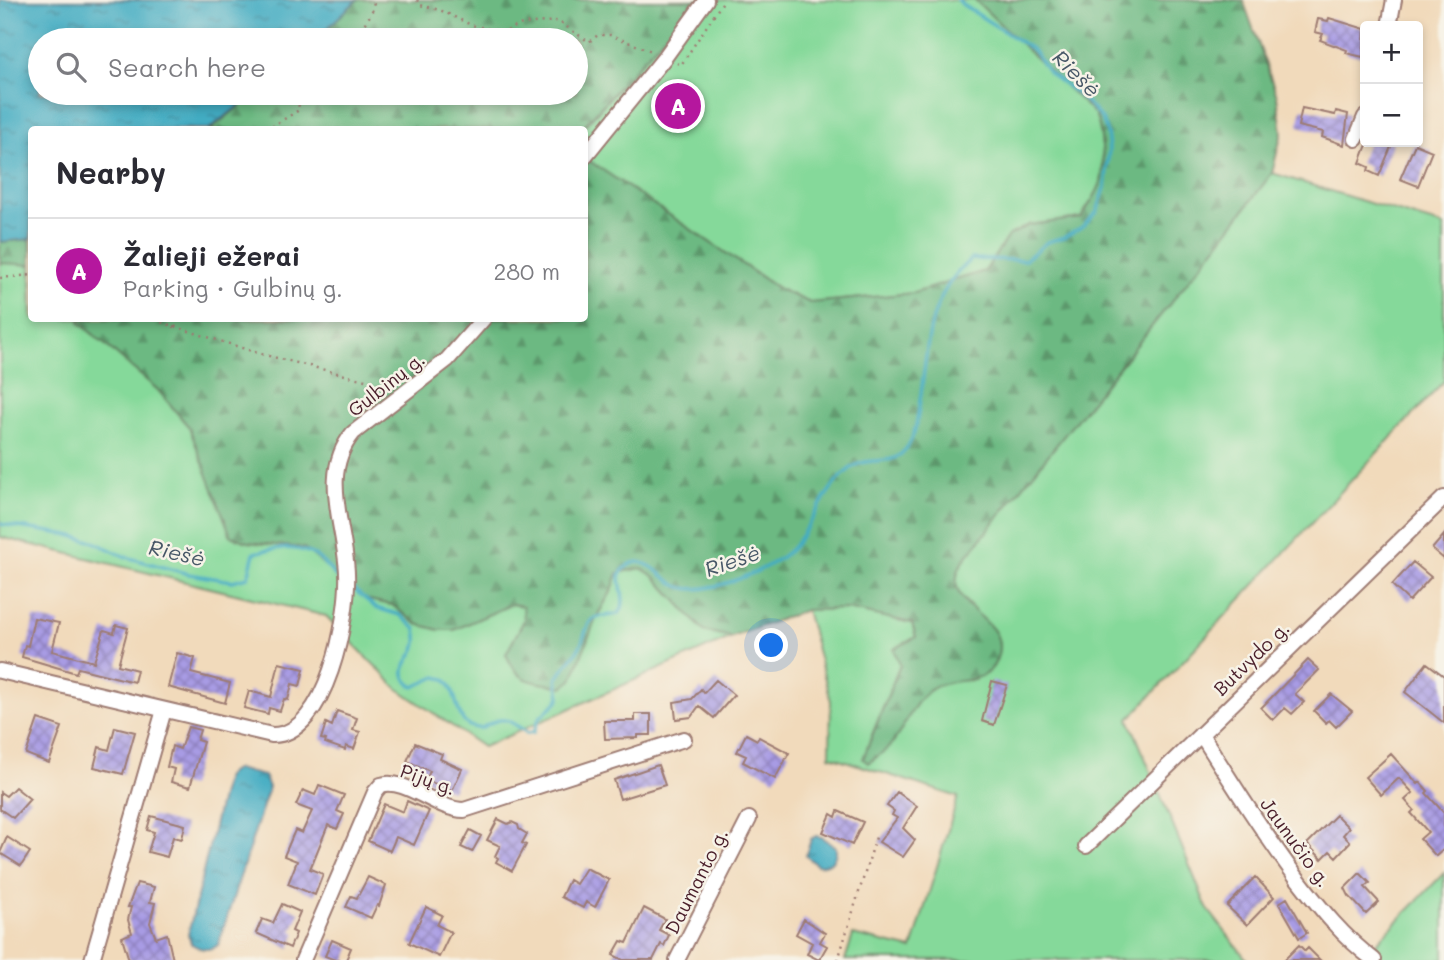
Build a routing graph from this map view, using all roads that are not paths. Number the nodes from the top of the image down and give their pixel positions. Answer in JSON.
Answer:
{"nodes":[{"id":1,"x":706,"y":0,"type":"edge"},
{"id":2,"x":1394,"y":0,"type":"edge"},
{"id":3,"x":1390,"y":21,"type":"edge"},
{"id":4,"x":1360,"y":129,"type":"edge"},
{"id":5,"x":1356,"y":139,"type":"dead end"},
{"id":6,"x":588,"y":151,"type":"edge"},
{"id":7,"x":480,"y":322,"type":"edge"},
{"id":8,"x":1444,"y":498,"type":"edge"},
{"id":9,"x":0,"y":671,"type":"edge"},
{"id":10,"x":164,"y":710,"type":"junction"},
{"id":11,"x":1201,"y":734,"type":"junction"},
{"id":12,"x":684,"y":739,"type":"dead end"},
{"id":13,"x":749,"y":819,"type":"dead end"},
{"id":14,"x":1086,"y":846,"type":"dead end"},
{"id":15,"x":92,"y":960,"type":"edge"},
{"id":16,"x":303,"y":960,"type":"edge"},
{"id":17,"x":677,"y":960,"type":"edge"},
{"id":18,"x":1374,"y":960,"type":"edge"}],
"edges":[{"from":1,"to":6,"type":"street"},
{"from":2,"to":3,"type":"street"},
{"from":4,"to":5,"type":"street"},
{"from":7,"to":10,"type":"street","name":"Gulbinų g."},
{"from":8,"to":11,"type":"street","name":"Butvydo g."},
{"from":9,"to":10,"type":"street"},
{"from":10,"to":15,"type":"street"},
{"from":11,"to":14,"type":"street","name":"Butvydo g."},
{"from":11,"to":18,"type":"street","name":"Jaunučio g."},
{"from":12,"to":16,"type":"street","name":"Pijų g."},
{"from":13,"to":17,"type":"street","name":"Daumanto g."}]}
